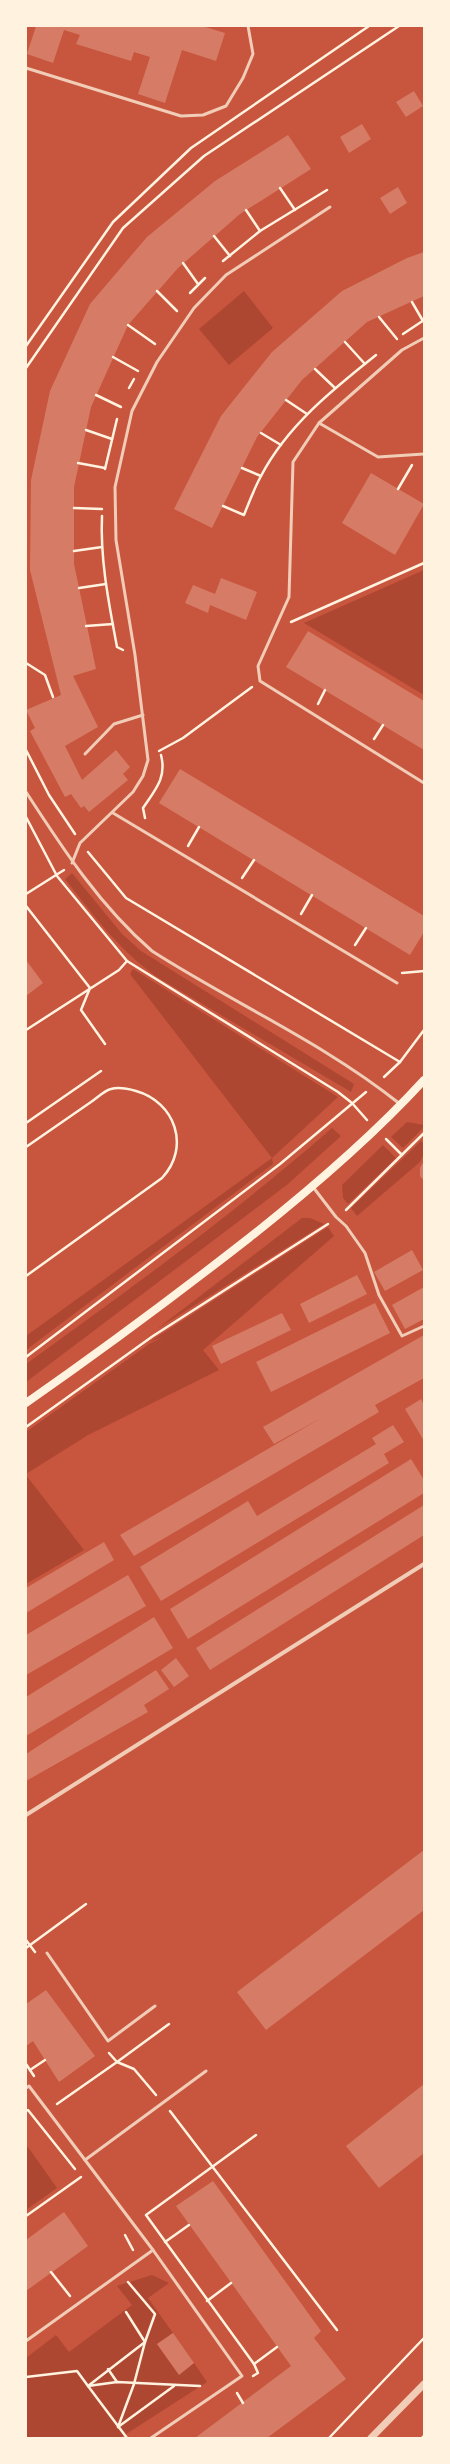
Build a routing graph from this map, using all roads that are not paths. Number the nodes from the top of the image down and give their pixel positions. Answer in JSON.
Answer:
{"nodes":[{"id":1,"x":248,"y":26,"type":"edge"},
{"id":2,"x":26,"y":68,"type":"edge"},
{"id":3,"x":330,"y":207,"type":"dead end"},
{"id":4,"x":424,"y":338,"type":"edge"},
{"id":5,"x":319,"y":423,"type":"junction"},
{"id":6,"x":424,"y":454,"type":"edge"},
{"id":7,"x":143,"y":716,"type":"junction"},
{"id":8,"x":85,"y":754,"type":"dead end"},
{"id":9,"x":424,"y":783,"type":"edge"},
{"id":10,"x":26,"y":792,"type":"edge"},
{"id":11,"x":113,"y":812,"type":"junction"},
{"id":12,"x":72,"y":863,"type":"junction"},
{"id":13,"x":397,"y":983,"type":"dead end"},
{"id":14,"x":424,"y":1080,"type":"edge"},
{"id":15,"x":401,"y":1105,"type":"junction"},
{"id":16,"x":313,"y":1187,"type":"junction"},
{"id":17,"x":424,"y":1326,"type":"edge"},
{"id":18,"x":26,"y":1403,"type":"edge"},
{"id":19,"x":424,"y":1564,"type":"edge"},
{"id":20,"x":26,"y":1815,"type":"edge"},
{"id":21,"x":47,"y":1953,"type":"dead end"},
{"id":22,"x":155,"y":2006,"type":"dead end"},
{"id":23,"x":206,"y":2071,"type":"dead end"},
{"id":24,"x":26,"y":2088,"type":"edge"},
{"id":25,"x":85,"y":2160,"type":"junction"},
{"id":26,"x":153,"y":2250,"type":"junction"},
{"id":27,"x":26,"y":2341,"type":"edge"},
{"id":28,"x":424,"y":2384,"type":"edge"},
{"id":29,"x":151,"y":2438,"type":"edge"},
{"id":30,"x":371,"y":2438,"type":"edge"}],
"edges":[{"from":1,"to":2,"type":"lane"},
{"from":3,"to":7,"type":"lane"},
{"from":4,"to":5,"type":"lane"},
{"from":5,"to":6,"type":"lane"},
{"from":5,"to":9,"type":"lane"},
{"from":7,"to":8,"type":"lane"},
{"from":7,"to":11,"type":"lane"},
{"from":10,"to":12,"type":"lane"},
{"from":11,"to":12,"type":"lane"},
{"from":11,"to":13,"type":"lane"},
{"from":12,"to":15,"type":"lane"},
{"from":14,"to":15,"type":"main road"},
{"from":15,"to":16,"type":"main road"},
{"from":16,"to":17,"type":"lane"},
{"from":16,"to":18,"type":"main road"},
{"from":19,"to":20,"type":"street"},
{"from":21,"to":22,"type":"lane"},
{"from":23,"to":25,"type":"lane"},
{"from":24,"to":25,"type":"lane"},
{"from":25,"to":26,"type":"lane"},
{"from":26,"to":27,"type":"lane"},
{"from":26,"to":29,"type":"lane"},
{"from":28,"to":30,"type":"street"}]}
